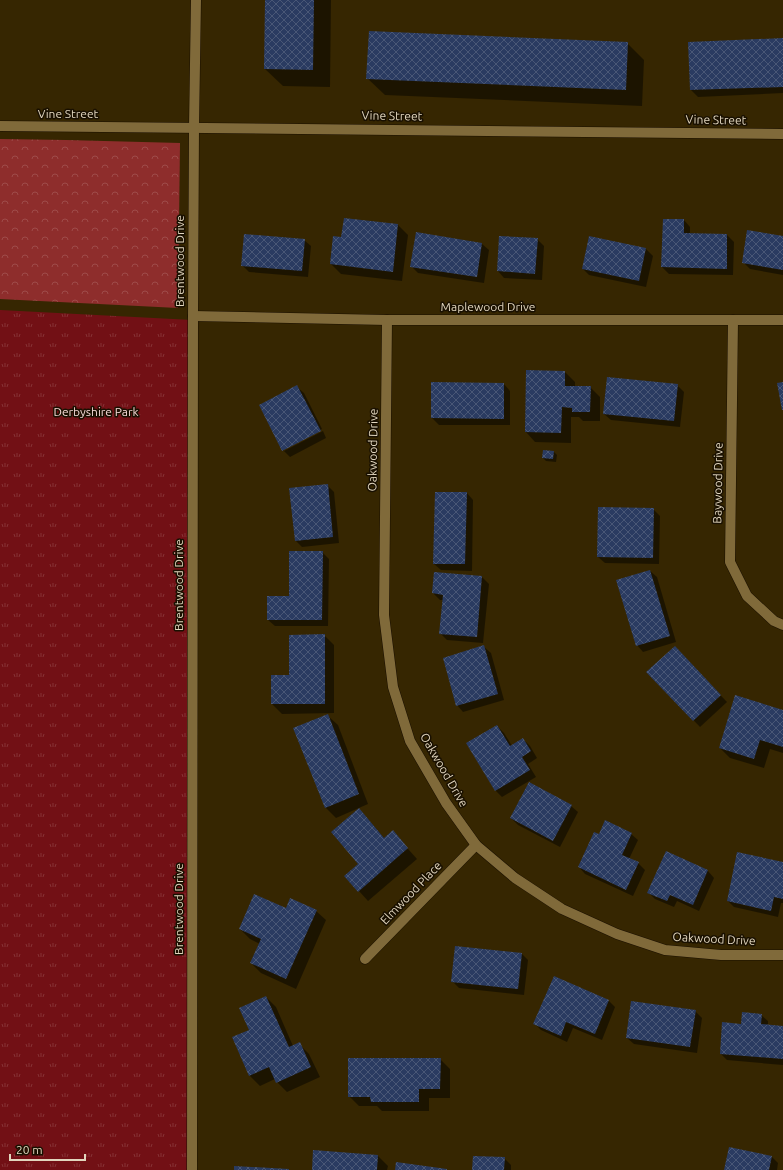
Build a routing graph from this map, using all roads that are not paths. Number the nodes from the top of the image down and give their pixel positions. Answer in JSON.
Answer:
{"nodes":[{"id":1,"x":196,"y":0,"type":"edge"},
{"id":2,"x":0,"y":126,"type":"edge"},
{"id":3,"x":194,"y":127,"type":"junction"},
{"id":4,"x":783,"y":134,"type":"edge"},
{"id":5,"x":193,"y":316,"type":"junction"},
{"id":6,"x":387,"y":320,"type":"junction"},
{"id":7,"x":733,"y":320,"type":"junction"},
{"id":8,"x":783,"y":320,"type":"edge"},
{"id":9,"x":783,"y":625,"type":"edge"},
{"id":10,"x":476,"y":845,"type":"junction"},
{"id":11,"x":783,"y":955,"type":"edge"},
{"id":12,"x":365,"y":959,"type":"dead end"},
{"id":13,"x":192,"y":1170,"type":"edge"}],
"edges":[{"from":1,"to":3,"type":"street","name":"Brentwood Drive"},
{"from":2,"to":3,"type":"street","name":"Vine Street"},
{"from":3,"to":4,"type":"street","name":"Vine Street"},
{"from":3,"to":5,"type":"street","name":"Brentwood Drive"},
{"from":5,"to":6,"type":"street","name":"Maplewood Drive"},
{"from":5,"to":13,"type":"street","name":"Brentwood Drive"},
{"from":6,"to":7,"type":"street","name":"Maplewood Drive"},
{"from":6,"to":10,"type":"street","name":"Oakwood Drive"},
{"from":7,"to":8,"type":"street","name":"Maplewood Drive"},
{"from":7,"to":9,"type":"street","name":"Baywood Drive"},
{"from":10,"to":11,"type":"street","name":"Oakwood Drive"},
{"from":10,"to":12,"type":"street","name":"Elmwood Place"}]}
